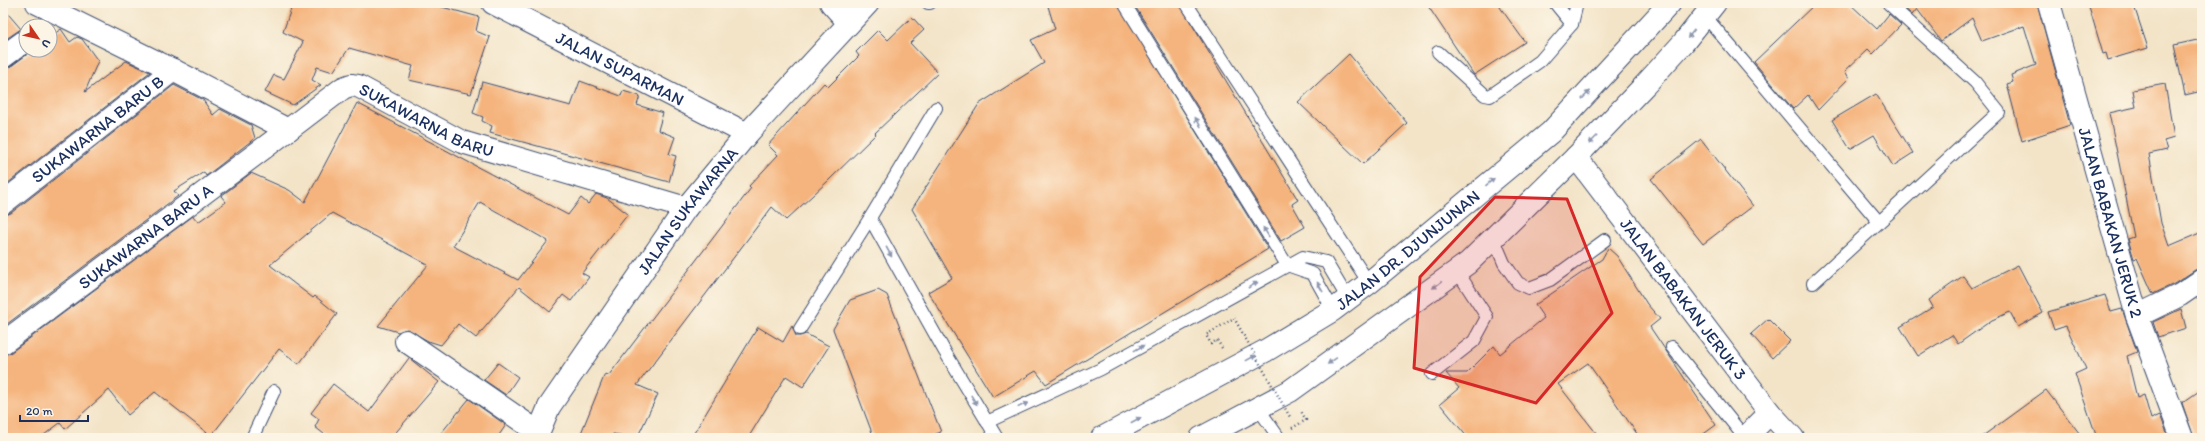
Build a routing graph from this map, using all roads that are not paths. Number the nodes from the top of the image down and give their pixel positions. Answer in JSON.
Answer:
{"nodes":[{"id":1,"x":37,"y":3,"type":"edge"},
{"id":2,"x":493,"y":3,"type":"edge"},
{"id":3,"x":831,"y":3,"type":"edge"},
{"id":4,"x":1124,"y":3,"type":"edge"},
{"id":5,"x":1186,"y":3,"type":"edge"},
{"id":6,"x":1555,"y":3,"type":"edge"},
{"id":7,"x":1577,"y":3,"type":"edge"},
{"id":8,"x":1670,"y":3,"type":"edge"},
{"id":9,"x":1888,"y":3,"type":"edge"},
{"id":10,"x":2049,"y":3,"type":"edge"},
{"id":11,"x":864,"y":4,"type":"edge"},
{"id":12,"x":1710,"y":9,"type":"edge"},
{"id":13,"x":51,"y":18,"type":"edge"},
{"id":14,"x":58,"y":22,"type":"edge"},
{"id":15,"x":849,"y":23,"type":"junction"},
{"id":16,"x":1572,"y":24,"type":"junction"},
{"id":17,"x":18,"y":46,"type":"edge"},
{"id":18,"x":1438,"y":52,"type":"dead end"},
{"id":19,"x":3,"y":57,"type":"edge"},
{"id":20,"x":172,"y":70,"type":"junction"},
{"id":21,"x":936,"y":108,"type":"dead end"},
{"id":22,"x":288,"y":130,"type":"junction"},
{"id":23,"x":747,"y":134,"type":"junction"},
{"id":24,"x":1576,"y":157,"type":"junction"},
{"id":25,"x":3,"y":203,"type":"edge"},
{"id":26,"x":686,"y":208,"type":"junction"},
{"id":27,"x":870,"y":218,"type":"junction"},
{"id":28,"x":1879,"y":222,"type":"junction"},
{"id":29,"x":1493,"y":237,"type":"junction"},
{"id":30,"x":1605,"y":240,"type":"dead end"},
{"id":31,"x":1287,"y":265,"type":"junction"},
{"id":32,"x":1457,"y":271,"type":"junction"},
{"id":33,"x":2202,"y":280,"type":"edge"},
{"id":34,"x":1369,"y":283,"type":"junction"},
{"id":35,"x":1813,"y":283,"type":"dead end"},
{"id":36,"x":1341,"y":304,"type":"junction"},
{"id":37,"x":2136,"y":316,"type":"junction"},
{"id":38,"x":800,"y":330,"type":"dead end"},
{"id":39,"x":406,"y":341,"type":"dead end"},
{"id":40,"x":3,"y":343,"type":"edge"},
{"id":41,"x":1672,"y":347,"type":"dead end"},
{"id":42,"x":1432,"y":374,"type":"dead end"},
{"id":43,"x":274,"y":391,"type":"dead end"},
{"id":44,"x":1258,"y":408,"type":"junction"},
{"id":45,"x":1770,"y":413,"type":"junction"},
{"id":46,"x":987,"y":422,"type":"junction"},
{"id":47,"x":537,"y":435,"type":"edge"},
{"id":48,"x":1214,"y":435,"type":"edge"},
{"id":49,"x":252,"y":438,"type":"edge"},
{"id":50,"x":997,"y":438,"type":"edge"},
{"id":51,"x":1102,"y":438,"type":"edge"},
{"id":52,"x":1280,"y":438,"type":"edge"},
{"id":53,"x":1745,"y":438,"type":"edge"},
{"id":54,"x":1793,"y":438,"type":"edge"},
{"id":55,"x":2182,"y":438,"type":"edge"}],
"edges":[{"from":1,"to":13,"type":"main road"},
{"from":2,"to":23,"type":"main road","name":"JALAN SUPARMAN"},
{"from":3,"to":15,"type":"main road"},
{"from":31,"to":4,"type":"lane","one_way":true},
{"from":5,"to":34,"type":"lane"},
{"from":6,"to":16,"type":"lane"},
{"from":7,"to":16,"type":"lane"},
{"from":34,"to":8,"type":"main road","name":"JALAN DR. DJUNJUNAN","one_way":true},
{"from":9,"to":28,"type":"lane"},
{"from":10,"to":37,"type":"main road","name":"JALAN BABAKAN JERUK 2"},
{"from":11,"to":15,"type":"main road","name":"JALAN SUKAWARNA"},
{"from":12,"to":24,"type":"main road","one_way":true},
{"from":12,"to":28,"type":"lane"},
{"from":14,"to":20,"type":"main road"},
{"from":15,"to":23,"type":"main road","name":"JALAN SUKAWARNA"},
{"from":16,"to":18,"type":"lane"},
{"from":17,"to":19,"type":"main road"},
{"from":20,"to":22,"type":"main road"},
{"from":20,"to":25,"type":"main road","name":"SUKAWARNA BARU B"},
{"from":21,"to":27,"type":"lane"},
{"from":22,"to":26,"type":"main road","name":"SUKAWARNA BARU"},
{"from":22,"to":40,"type":"main road","name":"SUKAWARNA BARU A"},
{"from":23,"to":26,"type":"main road","name":"JALAN SUKAWARNA"},
{"from":24,"to":29,"type":"main road"},
{"from":24,"to":45,"type":"main road","name":"JALAN BABAKAN JERUK 3"},
{"from":26,"to":47,"type":"main road","name":"JALAN SUKAWARNA"},
{"from":27,"to":38,"type":"lane"},
{"from":27,"to":46,"type":"lane","one_way":true},
{"from":28,"to":35,"type":"lane"},
{"from":29,"to":30,"type":"lane"},
{"from":29,"to":32,"type":"main road"},
{"from":36,"to":31,"type":"lane","one_way":true},
{"from":31,"to":36,"type":"lane"},
{"from":46,"to":31,"type":"lane","one_way":true},
{"from":32,"to":42,"type":"lane"},
{"from":32,"to":44,"type":"main road","one_way":true},
{"from":33,"to":37,"type":"main road"},
{"from":34,"to":36,"type":"main road","name":"JALAN DR. DJUNJUNAN"},
{"from":51,"to":36,"type":"main road","name":"JALAN DR. DJUNJUNAN","one_way":true},
{"from":37,"to":55,"type":"main road","name":"JALAN BABAKAN JERUK 2"},
{"from":39,"to":47,"type":"main road"},
{"from":41,"to":53,"type":"lane"},
{"from":43,"to":49,"type":"lane"},
{"from":44,"to":48,"type":"main road"},
{"from":44,"to":52,"type":"lane"},
{"from":45,"to":53,"type":"main road"},
{"from":45,"to":54,"type":"main road","name":"JALAN BABAKAN JERUK 3"},
{"from":46,"to":50,"type":"lane"}]}
